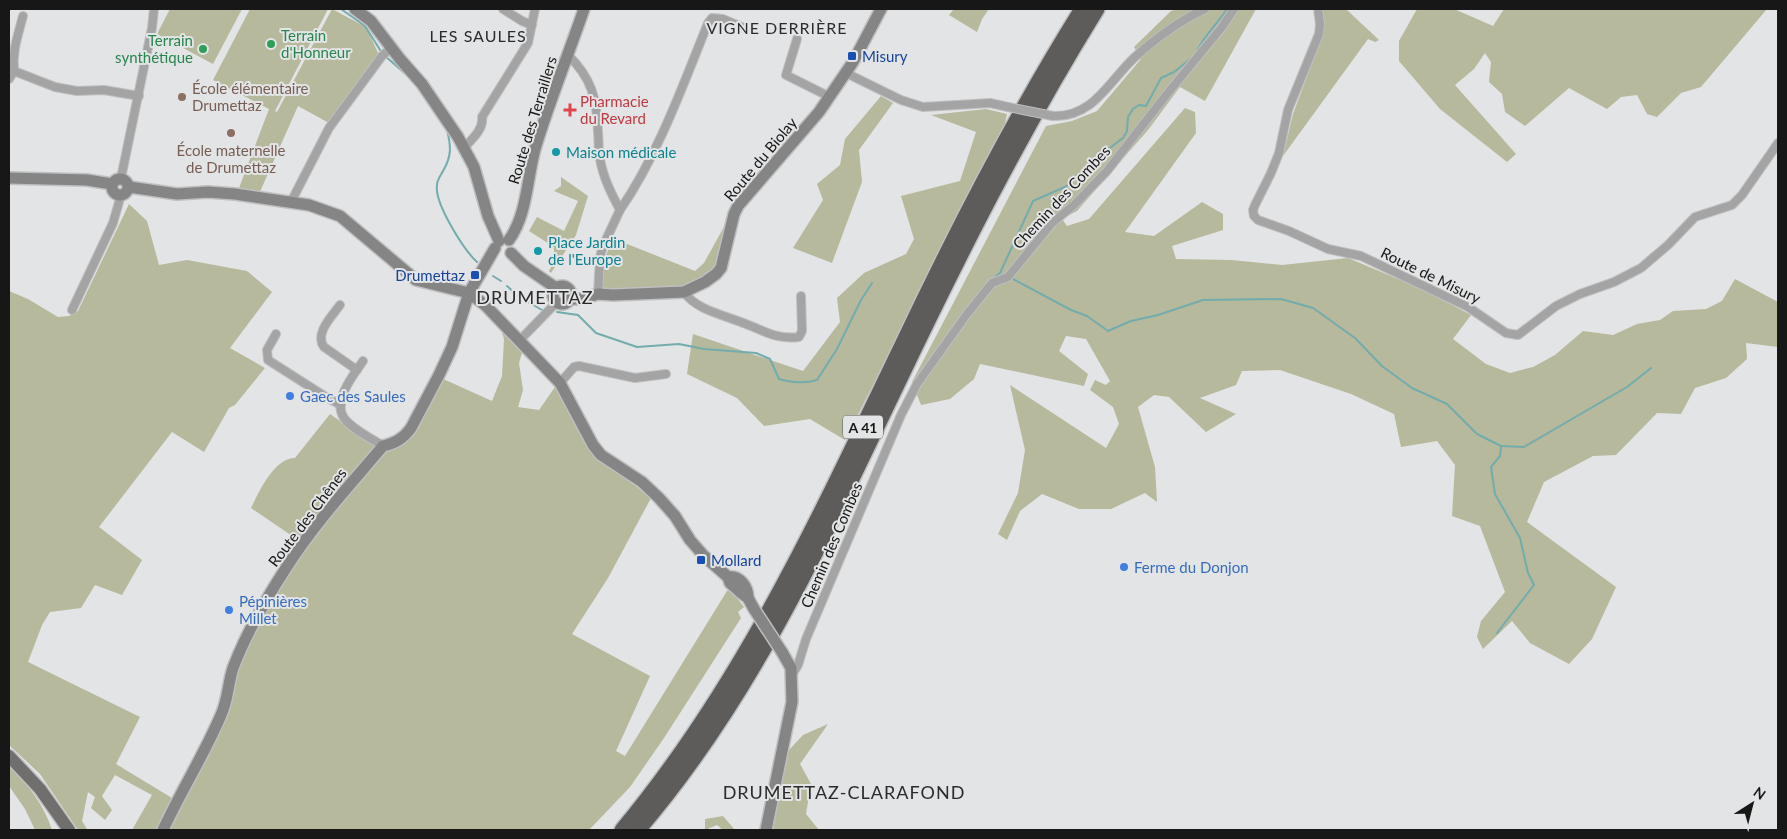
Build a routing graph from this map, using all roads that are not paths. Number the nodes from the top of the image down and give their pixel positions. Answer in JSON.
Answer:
{"nodes":[{"id":1,"x":154,"y":9,"type":"edge"},
{"id":2,"x":355,"y":9,"type":"edge"},
{"id":3,"x":503,"y":9,"type":"edge"},
{"id":4,"x":535,"y":9,"type":"edge"},
{"id":5,"x":584,"y":9,"type":"edge"},
{"id":6,"x":881,"y":9,"type":"edge"},
{"id":7,"x":1082,"y":9,"type":"edge"},
{"id":8,"x":1097,"y":9,"type":"edge"},
{"id":9,"x":1205,"y":9,"type":"edge"},
{"id":10,"x":1234,"y":9,"type":"edge"},
{"id":11,"x":1318,"y":9,"type":"edge"},
{"id":12,"x":23,"y":16,"type":"dead end"},
{"id":13,"x":532,"y":25,"type":"junction"},
{"id":14,"x":744,"y":28,"type":"dead end"},
{"id":15,"x":797,"y":39,"type":"dead end"},
{"id":16,"x":386,"y":52,"type":"junction"},
{"id":17,"x":567,"y":54,"type":"junction"},
{"id":18,"x":14,"y":71,"type":"junction"},
{"id":19,"x":846,"y":73,"type":"junction"},
{"id":20,"x":9,"y":79,"type":"edge"},
{"id":21,"x":139,"y":96,"type":"junction"},
{"id":22,"x":830,"y":96,"type":"junction"},
{"id":23,"x":1778,"y":143,"type":"edge"},
{"id":24,"x":464,"y":148,"type":"junction"},
{"id":25,"x":9,"y":178,"type":"edge"},
{"id":26,"x":121,"y":186,"type":"junction"},
{"id":27,"x":291,"y":202,"type":"junction"},
{"id":28,"x":620,"y":210,"type":"junction"},
{"id":29,"x":504,"y":244,"type":"junction"},
{"id":30,"x":487,"y":263,"type":"joint"},
{"id":31,"x":552,"y":287,"type":"junction"},
{"id":32,"x":684,"y":292,"type":"junction"},
{"id":33,"x":469,"y":293,"type":"junction"},
{"id":34,"x":594,"y":295,"type":"junction"},
{"id":35,"x":801,"y":296,"type":"dead end"},
{"id":36,"x":571,"y":297,"type":"junction"},
{"id":37,"x":556,"y":303,"type":"junction"},
{"id":38,"x":340,"y":305,"type":"dead end"},
{"id":39,"x":72,"y":310,"type":"dead end"},
{"id":40,"x":276,"y":334,"type":"dead end"},
{"id":41,"x":519,"y":340,"type":"junction"},
{"id":42,"x":363,"y":361,"type":"dead end"},
{"id":43,"x":357,"y":370,"type":"junction"},
{"id":44,"x":666,"y":374,"type":"dead end"},
{"id":45,"x":560,"y":383,"type":"junction"},
{"id":46,"x":341,"y":405,"type":"junction"},
{"id":47,"x":383,"y":446,"type":"junction"},
{"id":48,"x":791,"y":676,"type":"junction"},
{"id":49,"x":9,"y":756,"type":"edge"},
{"id":50,"x":45,"y":797,"type":"junction"},
{"id":51,"x":61,"y":830,"type":"edge"},
{"id":52,"x":69,"y":830,"type":"edge"},
{"id":53,"x":163,"y":830,"type":"edge"},
{"id":54,"x":622,"y":830,"type":"edge"},
{"id":55,"x":638,"y":830,"type":"edge"},
{"id":56,"x":766,"y":830,"type":"edge"}],
"edges":[{"from":1,"to":21,"type":"street"},
{"from":2,"to":16,"type":"street"},
{"from":3,"to":13,"type":"street"},
{"from":4,"to":13,"type":"street"},
{"from":5,"to":17,"type":"street","name":"Route des Terraillers"},
{"from":6,"to":19,"type":"street","name":"Route du Biolay"},
{"from":7,"to":54,"type":"highway","number":"A 41"},
{"from":8,"to":55,"type":"highway","number":"A 41"},
{"from":9,"to":19,"type":"street","bridge":true},
{"from":10,"to":48,"type":"street","name":"Chemin des Combes"},
{"from":11,"to":23,"type":"street","name":"Route de Misury"},
{"from":12,"to":18,"type":"street"},
{"from":13,"to":24,"type":"street"},
{"from":14,"to":28,"type":"street"},
{"from":15,"to":22,"type":"street"},
{"from":16,"to":24,"type":"street"},
{"from":16,"to":27,"type":"street"},
{"from":17,"to":28,"type":"street"},
{"from":17,"to":29,"type":"street","name":"Route des Terraillers"},
{"from":18,"to":20,"type":"street"},
{"from":18,"to":21,"type":"street"},
{"from":19,"to":22,"type":"street","name":"Route du Biolay"},
{"from":21,"to":26,"type":"street"},
{"from":22,"to":32,"type":"street","name":"Route du Biolay"},
{"from":24,"to":29,"type":"street"},
{"from":25,"to":26,"type":"street"},
{"from":26,"to":27,"type":"street"},
{"from":26,"to":39,"type":"street"},
{"from":27,"to":33,"type":"street"},
{"from":28,"to":34,"type":"street"},
{"from":29,"to":30,"type":"street","name":"Route des Terraillers"},
{"from":29,"to":31,"type":"street"},
{"from":30,"to":33,"type":"street","name":"Route des Chênes"},
{"from":31,"to":36,"type":"street"},
{"from":31,"to":37,"type":"street"},
{"from":32,"to":34,"type":"street","name":"Route du Biolay"},
{"from":32,"to":35,"type":"street"},
{"from":33,"to":41,"type":"street"},
{"from":33,"to":47,"type":"street","name":"Route des Chênes"},
{"from":34,"to":36,"type":"street","name":"Route du Biolay"},
{"from":36,"to":37,"type":"street"},
{"from":37,"to":41,"type":"street"},
{"from":38,"to":43,"type":"street"},
{"from":40,"to":46,"type":"street"},
{"from":41,"to":45,"type":"street"},
{"from":42,"to":43,"type":"street"},
{"from":43,"to":46,"type":"street"},
{"from":44,"to":45,"type":"street"},
{"from":45,"to":48,"type":"street","bridge":true},
{"from":46,"to":47,"type":"street"},
{"from":47,"to":53,"type":"street","name":"Route des Chênes"},
{"from":48,"to":56,"type":"street"},
{"from":49,"to":50,"type":"main road"},
{"from":50,"to":51,"type":"main road"},
{"from":50,"to":52,"type":"main road"}]}
